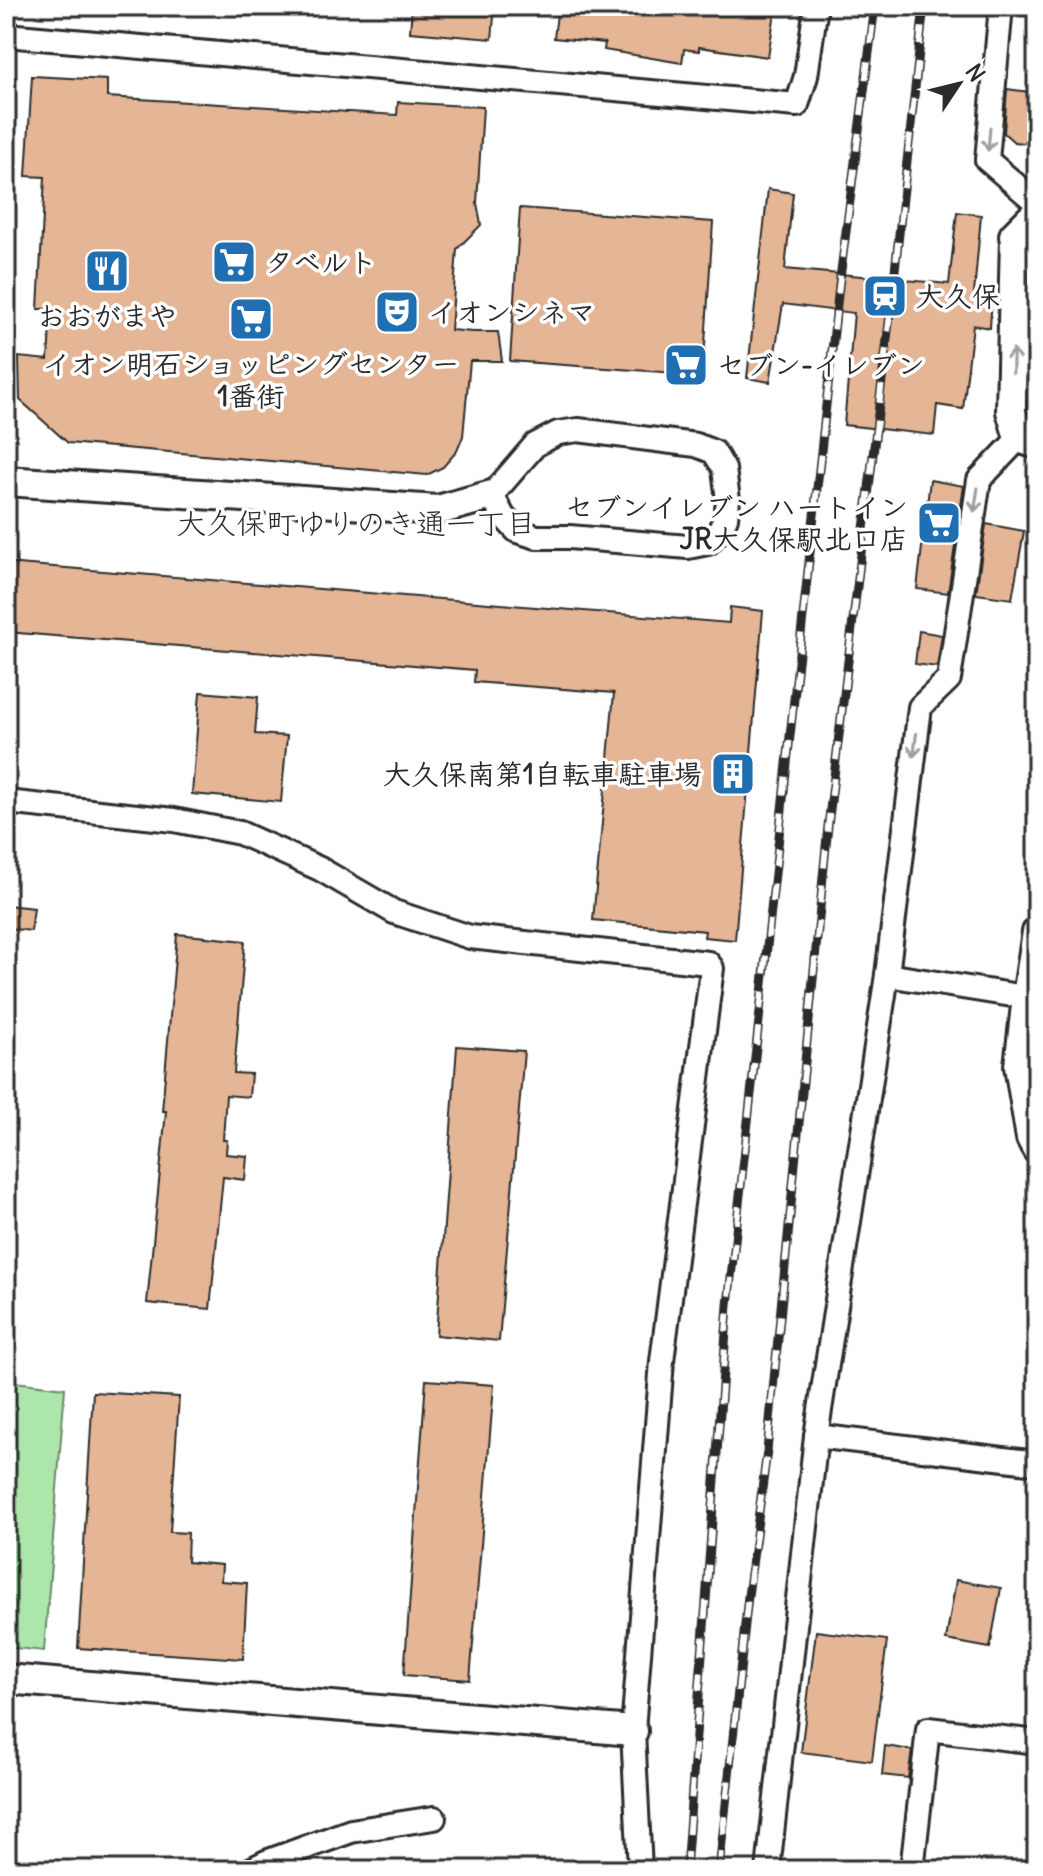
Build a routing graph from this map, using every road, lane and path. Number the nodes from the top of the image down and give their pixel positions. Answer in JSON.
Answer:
{"nodes":[{"id":1,"x":816,"y":6,"type":"edge"},
{"id":2,"x":1001,"y":6,"type":"edge"},
{"id":3,"x":6,"y":35,"type":"edge"},
{"id":4,"x":1037,"y":203,"type":"edge"},
{"id":5,"x":1037,"y":214,"type":"edge"},
{"id":6,"x":1015,"y":236,"type":"joint"},
{"id":7,"x":1028,"y":441,"type":"edge"},
{"id":8,"x":6,"y":481,"type":"edge"},
{"id":9,"x":492,"y":495,"type":"junction"},
{"id":10,"x":6,"y":802,"type":"edge"},
{"id":11,"x":1037,"y":932,"type":"edge"},
{"id":12,"x":887,"y":975,"type":"junction"},
{"id":13,"x":1032,"y":998,"type":"edge"},
{"id":14,"x":1037,"y":1149,"type":"edge"},
{"id":15,"x":816,"y":1436,"type":"junction"},
{"id":16,"x":1037,"y":1463,"type":"edge"},
{"id":17,"x":6,"y":1679,"type":"edge"},
{"id":18,"x":633,"y":1731,"type":"junction"},
{"id":19,"x":1037,"y":1742,"type":"edge"},
{"id":20,"x":434,"y":1818,"type":"dead end"},
{"id":21,"x":250,"y":1870,"type":"edge"},
{"id":22,"x":640,"y":1870,"type":"edge"},
{"id":23,"x":768,"y":1870,"type":"edge"},
{"id":24,"x":912,"y":1870,"type":"edge"}],
"edges":[{"from":1,"to":3,"type":"street"},
{"from":2,"to":4,"type":"street","one_way":true},
{"from":5,"to":6,"type":"main road"},
{"from":7,"to":6,"type":"street","one_way":true},
{"from":7,"to":12,"type":"street","one_way":true},
{"from":8,"to":9,"type":"street"},
{"from":9,"to":9,"type":"street"},
{"from":10,"to":18,"type":"street"},
{"from":11,"to":13,"type":"street"},
{"from":12,"to":13,"type":"street"},
{"from":12,"to":15,"type":"street"},
{"from":13,"to":14,"type":"street"},
{"from":15,"to":16,"type":"street"},
{"from":15,"to":23,"type":"street"},
{"from":17,"to":18,"type":"street"},
{"from":18,"to":22,"type":"street"},
{"from":19,"to":24,"type":"street"},
{"from":20,"to":21,"type":"street"}]}
